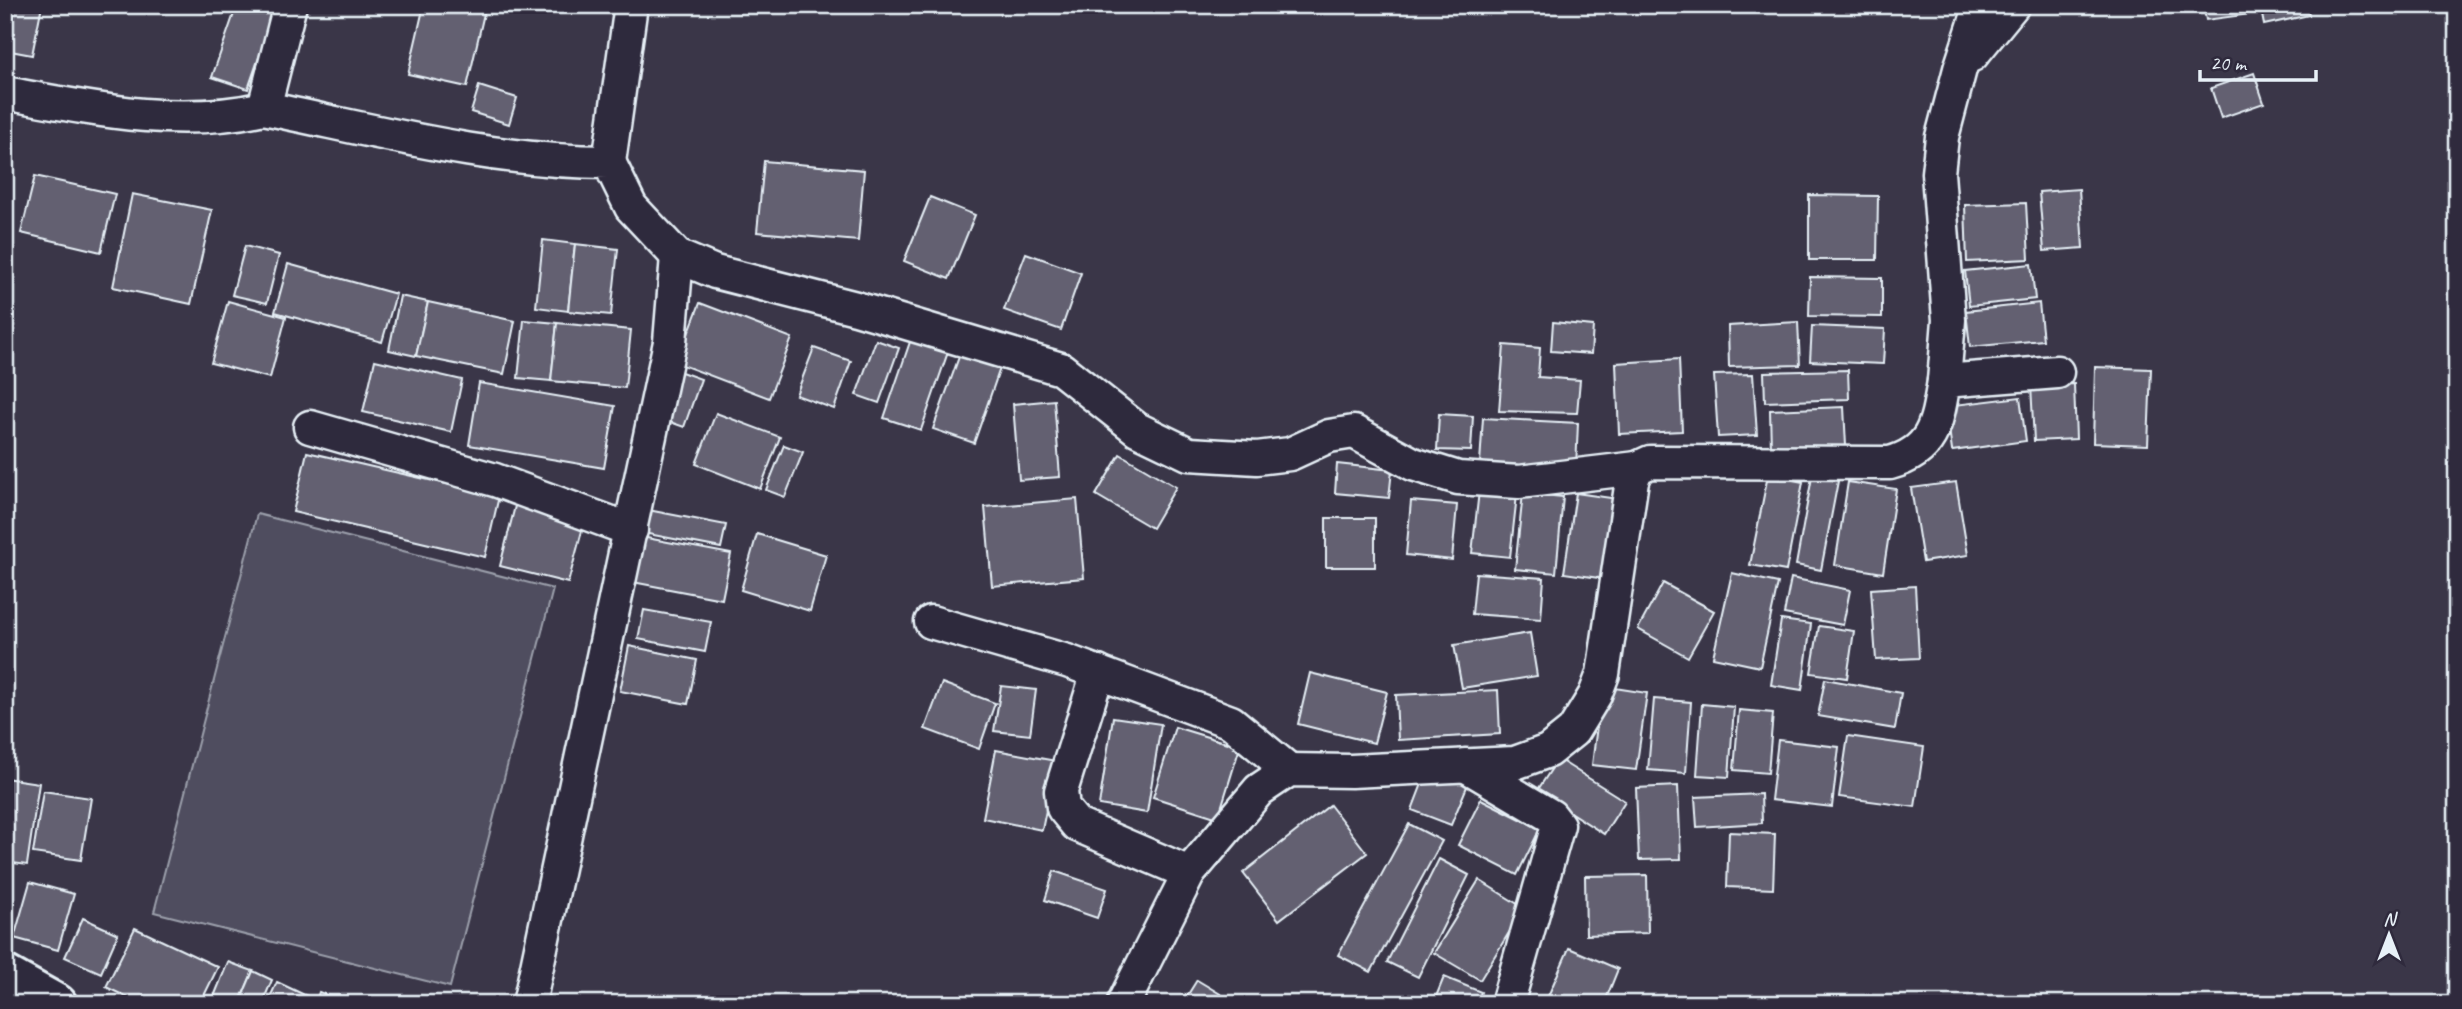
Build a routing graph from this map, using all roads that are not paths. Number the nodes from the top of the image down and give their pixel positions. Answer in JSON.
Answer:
{"nodes":[{"id":1,"x":290,"y":5,"type":"edge"},
{"id":2,"x":631,"y":5,"type":"edge"},
{"id":3,"x":1981,"y":5,"type":"edge"},
{"id":4,"x":2013,"y":5,"type":"edge"},
{"id":5,"x":1960,"y":69,"type":"junction"},
{"id":6,"x":5,"y":93,"type":"edge"},
{"id":7,"x":264,"y":108,"type":"junction"},
{"id":8,"x":609,"y":162,"type":"junction"},
{"id":9,"x":677,"y":257,"type":"junction"},
{"id":10,"x":2057,"y":372,"type":"dead end"},
{"id":11,"x":1944,"y":381,"type":"junction"},
{"id":12,"x":310,"y":427,"type":"dead end"},
{"id":13,"x":1637,"y":468,"type":"junction"},
{"id":14,"x":631,"y":530,"type":"junction"},
{"id":15,"x":932,"y":622,"type":"dead end"},
{"id":16,"x":1098,"y":672,"type":"junction"},
{"id":17,"x":1465,"y":765,"type":"junction"},
{"id":18,"x":1289,"y":770,"type":"junction"},
{"id":19,"x":1189,"y":873,"type":"junction"},
{"id":20,"x":5,"y":975,"type":"edge"},
{"id":21,"x":57,"y":1004,"type":"edge"},
{"id":22,"x":530,"y":1004,"type":"edge"},
{"id":23,"x":1123,"y":1004,"type":"edge"},
{"id":24,"x":1507,"y":1004,"type":"edge"}],
"edges":[{"from":1,"to":7,"type":"street"},
{"from":2,"to":8,"type":"street"},
{"from":3,"to":5,"type":"street"},
{"from":4,"to":5,"type":"street"},
{"from":5,"to":11,"type":"street"},
{"from":6,"to":7,"type":"street"},
{"from":7,"to":8,"type":"street"},
{"from":8,"to":9,"type":"street"},
{"from":9,"to":13,"type":"street"},
{"from":9,"to":14,"type":"street"},
{"from":10,"to":11,"type":"street"},
{"from":11,"to":13,"type":"street"},
{"from":12,"to":14,"type":"street"},
{"from":13,"to":17,"type":"street"},
{"from":14,"to":22,"type":"street"},
{"from":15,"to":16,"type":"street"},
{"from":16,"to":18,"type":"street"},
{"from":16,"to":19,"type":"street"},
{"from":17,"to":18,"type":"street"},
{"from":17,"to":24,"type":"street"},
{"from":18,"to":19,"type":"street"},
{"from":19,"to":23,"type":"street"},
{"from":20,"to":21,"type":"main road"}]}
